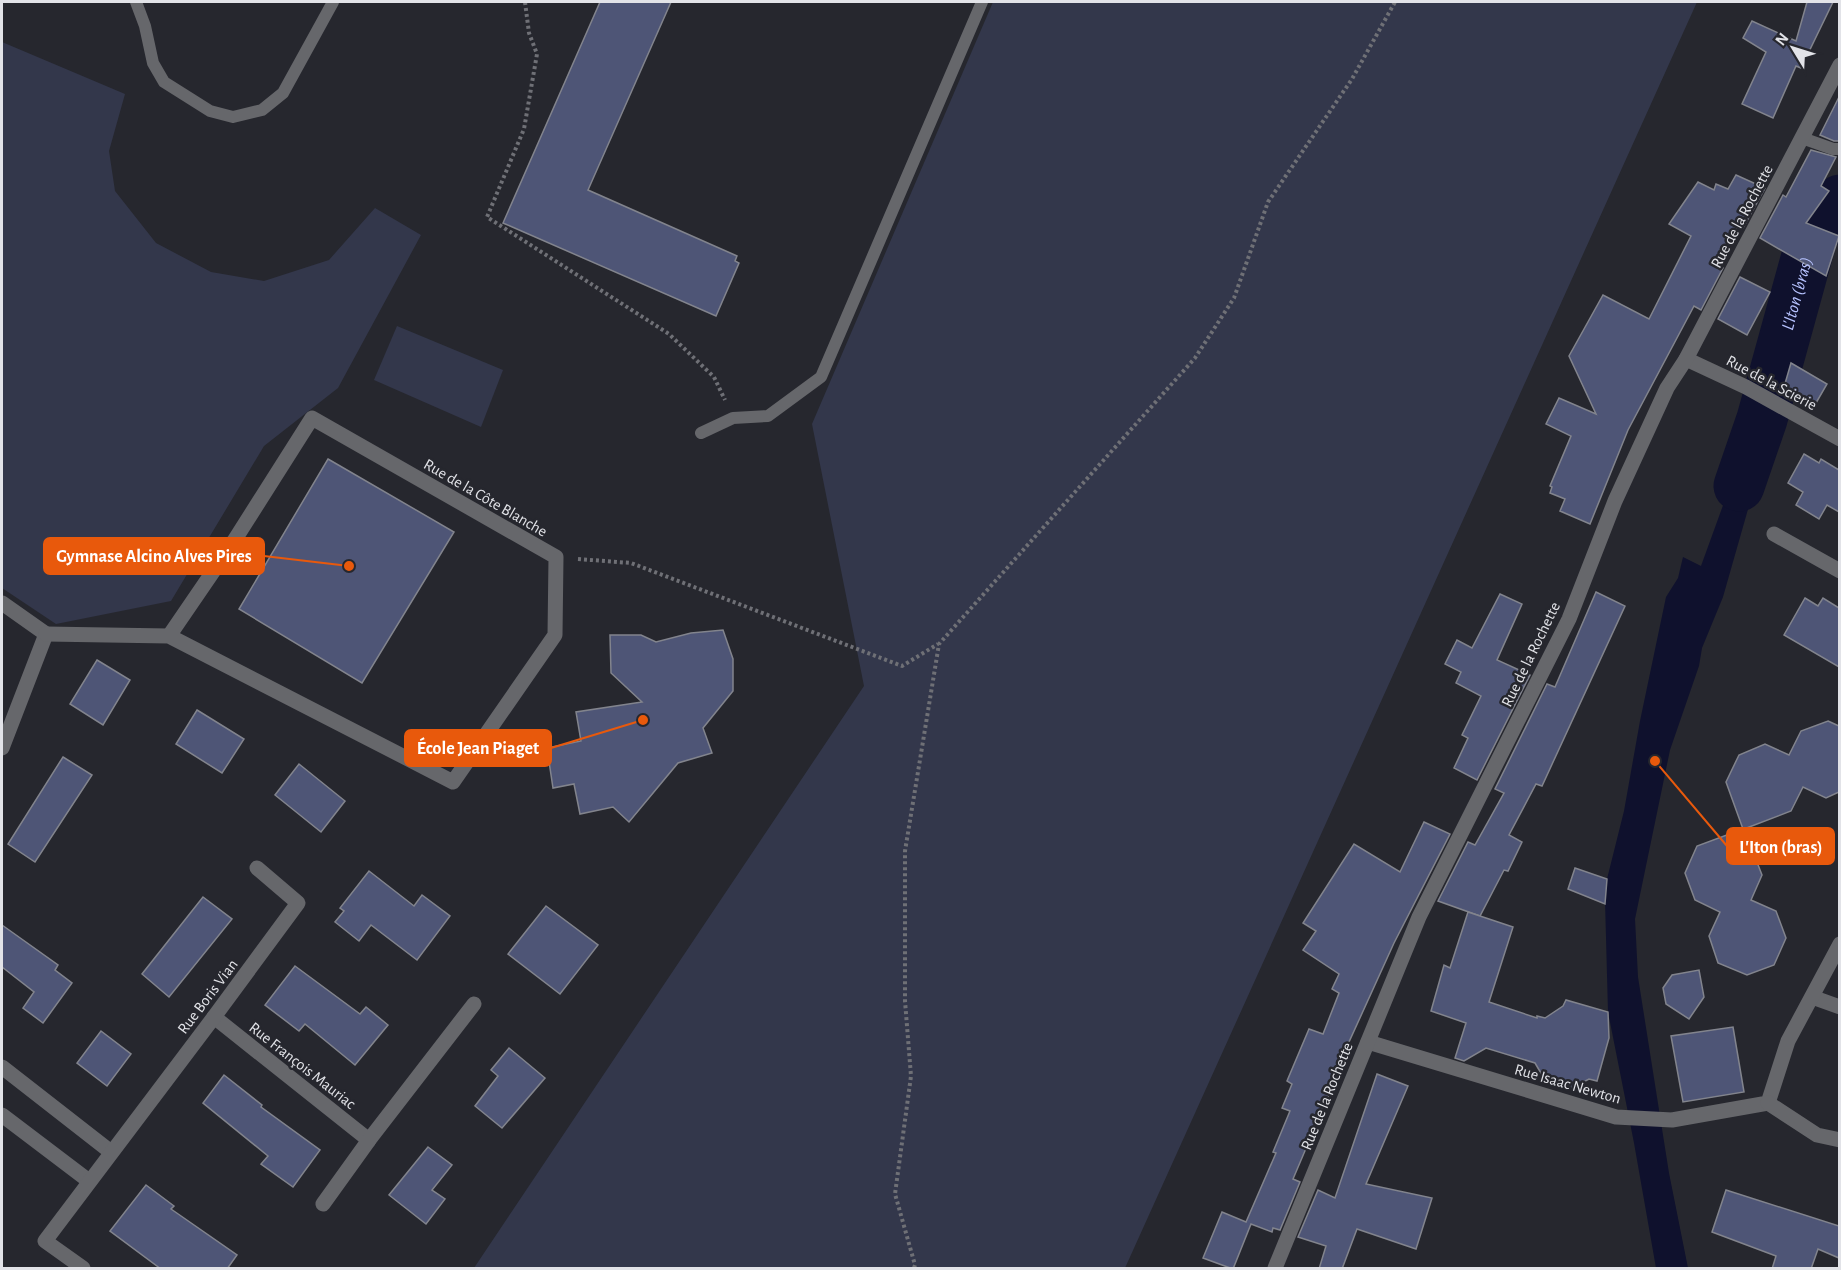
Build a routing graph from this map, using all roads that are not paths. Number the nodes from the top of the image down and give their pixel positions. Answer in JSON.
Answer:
{"nodes":[{"id":1,"x":136,"y":2,"type":"edge"},
{"id":2,"x":333,"y":2,"type":"edge"},
{"id":3,"x":982,"y":2,"type":"edge"},
{"id":4,"x":1839,"y":66,"type":"edge"},
{"id":5,"x":1802,"y":138,"type":"junction"},
{"id":6,"x":1839,"y":149,"type":"edge"},
{"id":7,"x":1686,"y":359,"type":"junction"},
{"id":8,"x":701,"y":433,"type":"dead end"},
{"id":9,"x":1839,"y":439,"type":"edge"},
{"id":10,"x":1774,"y":534,"type":"dead end"},
{"id":11,"x":1839,"y":571,"type":"edge"},
{"id":12,"x":2,"y":603,"type":"edge"},
{"id":13,"x":46,"y":634,"type":"junction"},
{"id":14,"x":169,"y":636,"type":"junction"},
{"id":15,"x":2,"y":748,"type":"edge"},
{"id":16,"x":257,"y":868,"type":"dead end"},
{"id":17,"x":1839,"y":944,"type":"edge"},
{"id":18,"x":1812,"y":997,"type":"junction"},
{"id":19,"x":474,"y":1004,"type":"dead end"},
{"id":20,"x":1839,"y":1007,"type":"edge"},
{"id":21,"x":214,"y":1017,"type":"junction"},
{"id":22,"x":1368,"y":1042,"type":"junction"},
{"id":23,"x":2,"y":1067,"type":"edge"},
{"id":24,"x":1767,"y":1103,"type":"junction"},
{"id":25,"x":2,"y":1115,"type":"edge"},
{"id":26,"x":369,"y":1140,"type":"junction"},
{"id":27,"x":1839,"y":1140,"type":"edge"},
{"id":28,"x":111,"y":1152,"type":"junction"},
{"id":29,"x":90,"y":1181,"type":"junction"},
{"id":30,"x":323,"y":1204,"type":"dead end"},
{"id":31,"x":83,"y":1269,"type":"edge"},
{"id":32,"x":1275,"y":1269,"type":"edge"}],
"edges":[{"from":1,"to":2,"type":"lane"},
{"from":3,"to":8,"type":"lane"},
{"from":4,"to":5,"type":"street","name":"Rue de la Rochette"},
{"from":5,"to":6,"type":"lane"},
{"from":5,"to":7,"type":"street","name":"Rue de la Rochette"},
{"from":7,"to":9,"type":"street","name":"Rue de la Scierie"},
{"from":7,"to":22,"type":"street","name":"Rue de la Rochette"},
{"from":10,"to":11,"type":"street"},
{"from":12,"to":13,"type":"street"},
{"from":13,"to":14,"type":"street","name":"Rue de la Côte Blanche"},
{"from":13,"to":15,"type":"street"},
{"from":14,"to":14,"type":"street","name":"Rue de la Côte Blanche"},
{"from":16,"to":21,"type":"street","name":"Rue Boris Vian"},
{"from":17,"to":18,"type":"street"},
{"from":18,"to":20,"type":"street"},
{"from":18,"to":24,"type":"street"},
{"from":19,"to":26,"type":"street"},
{"from":21,"to":26,"type":"street","name":"Rue François Mauriac"},
{"from":21,"to":28,"type":"street","name":"Rue Boris Vian"},
{"from":22,"to":24,"type":"street","name":"Rue Isaac Newton"},
{"from":22,"to":32,"type":"street","name":"Rue de la Rochette"},
{"from":23,"to":28,"type":"street"},
{"from":24,"to":27,"type":"street"},
{"from":25,"to":29,"type":"street"},
{"from":26,"to":30,"type":"street"},
{"from":28,"to":29,"type":"street","name":"Rue Boris Vian"},
{"from":29,"to":31,"type":"street","name":"Rue Boris Vian"}]}
